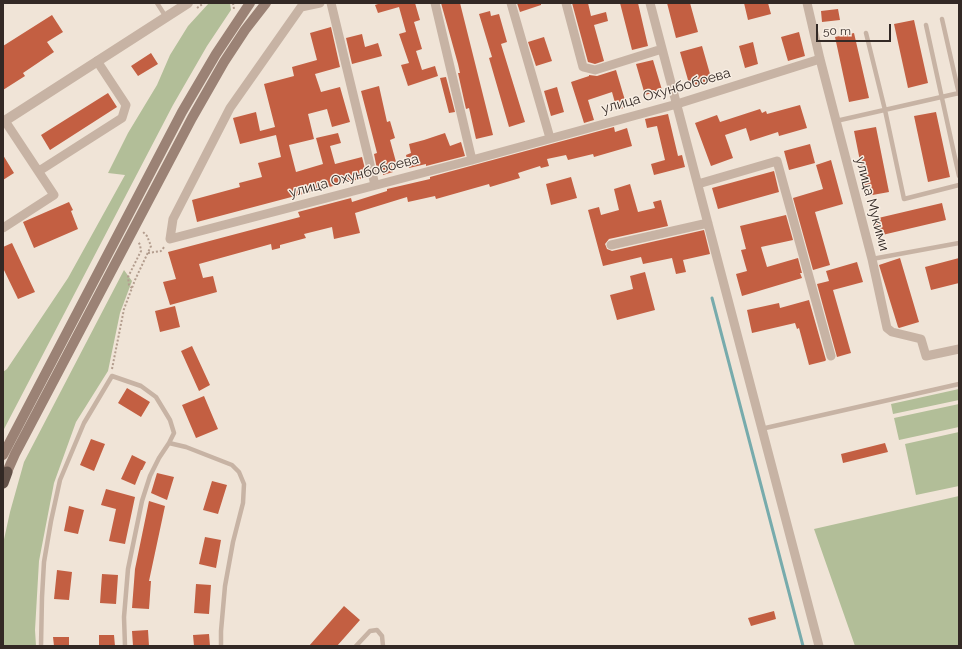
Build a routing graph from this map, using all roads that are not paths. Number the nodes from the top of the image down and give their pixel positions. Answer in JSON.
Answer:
{"nodes":[{"id":1,"x":157,"y":3,"type":"edge"},
{"id":2,"x":188,"y":3,"type":"edge"},
{"id":3,"x":258,"y":3,"type":"edge"},
{"id":4,"x":266,"y":3,"type":"edge"},
{"id":5,"x":320,"y":3,"type":"edge"},
{"id":6,"x":331,"y":3,"type":"edge"},
{"id":7,"x":435,"y":3,"type":"edge"},
{"id":8,"x":511,"y":3,"type":"edge"},
{"id":9,"x":566,"y":3,"type":"edge"},
{"id":10,"x":650,"y":3,"type":"edge"},
{"id":11,"x":807,"y":3,"type":"edge"},
{"id":12,"x":247,"y":5,"type":"edge"},
{"id":13,"x":258,"y":14,"type":"junction"},
{"id":14,"x":166,"y":17,"type":"junction"},
{"id":15,"x":942,"y":19,"type":"dead end"},
{"id":16,"x":926,"y":25,"type":"dead end"},
{"id":17,"x":866,"y":33,"type":"dead end"},
{"id":18,"x":662,"y":49,"type":"junction"},
{"id":19,"x":820,"y":59,"type":"junction"},
{"id":20,"x":97,"y":61,"type":"junction"},
{"id":21,"x":959,"y":93,"type":"edge"},
{"id":22,"x":942,"y":97,"type":"junction"},
{"id":23,"x":677,"y":104,"type":"junction"},
{"id":24,"x":885,"y":110,"type":"junction"},
{"id":25,"x":4,"y":121,"type":"edge"},
{"id":26,"x":836,"y":121,"type":"junction"},
{"id":27,"x":550,"y":138,"type":"junction"},
{"id":28,"x":472,"y":160,"type":"junction"},
{"id":29,"x":39,"y":171,"type":"junction"},
{"id":30,"x":959,"y":176,"type":"edge"},
{"id":31,"x":698,"y":184,"type":"junction"},
{"id":32,"x":375,"y":185,"type":"junction"},
{"id":33,"x":959,"y":185,"type":"edge"},
{"id":34,"x":708,"y":223,"type":"junction"},
{"id":35,"x":3,"y":228,"type":"edge"},
{"id":36,"x":959,"y":243,"type":"edge"},
{"id":37,"x":611,"y":245,"type":"dead end"},
{"id":38,"x":872,"y":259,"type":"junction"},
{"id":39,"x":959,"y":348,"type":"edge"},
{"id":40,"x":831,"y":356,"type":"dead end"},
{"id":41,"x":959,"y":384,"type":"edge"},
{"id":42,"x":761,"y":429,"type":"junction"},
{"id":43,"x":169,"y":443,"type":"junction"},
{"id":44,"x":3,"y":455,"type":"edge"},
{"id":45,"x":7,"y":472,"type":"joint"},
{"id":46,"x":3,"y":483,"type":"edge"},
{"id":47,"x":41,"y":646,"type":"edge"},
{"id":48,"x":124,"y":646,"type":"edge"},
{"id":49,"x":221,"y":646,"type":"edge"},
{"id":50,"x":356,"y":646,"type":"edge"},
{"id":51,"x":383,"y":646,"type":"edge"},
{"id":52,"x":819,"y":646,"type":"edge"}],
"edges":[{"from":1,"to":14,"type":"lane"},
{"from":2,"to":14,"type":"street"},
{"from":3,"to":13,"type":"main road"},
{"from":4,"to":13,"type":"main road"},
{"from":5,"to":32,"type":"street","name":"улица Охунбобоева"},
{"from":6,"to":32,"type":"street"},
{"from":7,"to":28,"type":"street"},
{"from":8,"to":27,"type":"street"},
{"from":9,"to":18,"type":"street"},
{"from":10,"to":18,"type":"street"},
{"from":11,"to":19,"type":"street","name":"улица Мукими"},
{"from":12,"to":44,"type":"main road"},
{"from":13,"to":45,"type":"main road"},
{"from":14,"to":20,"type":"street"},
{"from":15,"to":21,"type":"lane"},
{"from":16,"to":22,"type":"lane"},
{"from":17,"to":24,"type":"lane"},
{"from":18,"to":23,"type":"street"},
{"from":19,"to":23,"type":"street","name":"улица Охунбобоева"},
{"from":19,"to":26,"type":"street","name":"улица Мукими"},
{"from":20,"to":25,"type":"street"},
{"from":20,"to":29,"type":"street"},
{"from":21,"to":22,"type":"lane"},
{"from":22,"to":24,"type":"lane"},
{"from":22,"to":30,"type":"lane"},
{"from":23,"to":27,"type":"street","name":"улица Охунбобоева"},
{"from":23,"to":31,"type":"street"},
{"from":24,"to":26,"type":"lane"},
{"from":24,"to":33,"type":"lane"},
{"from":25,"to":29,"type":"street"},
{"from":26,"to":38,"type":"street","name":"улица Мукими"},
{"from":27,"to":28,"type":"street","name":"улица Охунбобоева"},
{"from":28,"to":32,"type":"street","name":"улица Охунбобоева"},
{"from":29,"to":35,"type":"street"},
{"from":31,"to":34,"type":"street"},
{"from":31,"to":40,"type":"street"},
{"from":34,"to":37,"type":"street"},
{"from":34,"to":42,"type":"street"},
{"from":36,"to":38,"type":"lane"},
{"from":38,"to":39,"type":"street","name":"улица Мукими"},
{"from":41,"to":42,"type":"lane"},
{"from":42,"to":52,"type":"street"},
{"from":43,"to":47,"type":"lane"},
{"from":43,"to":48,"type":"lane"},
{"from":43,"to":49,"type":"lane"},
{"from":45,"to":46,"type":"highway"},
{"from":50,"to":51,"type":"lane"}]}
